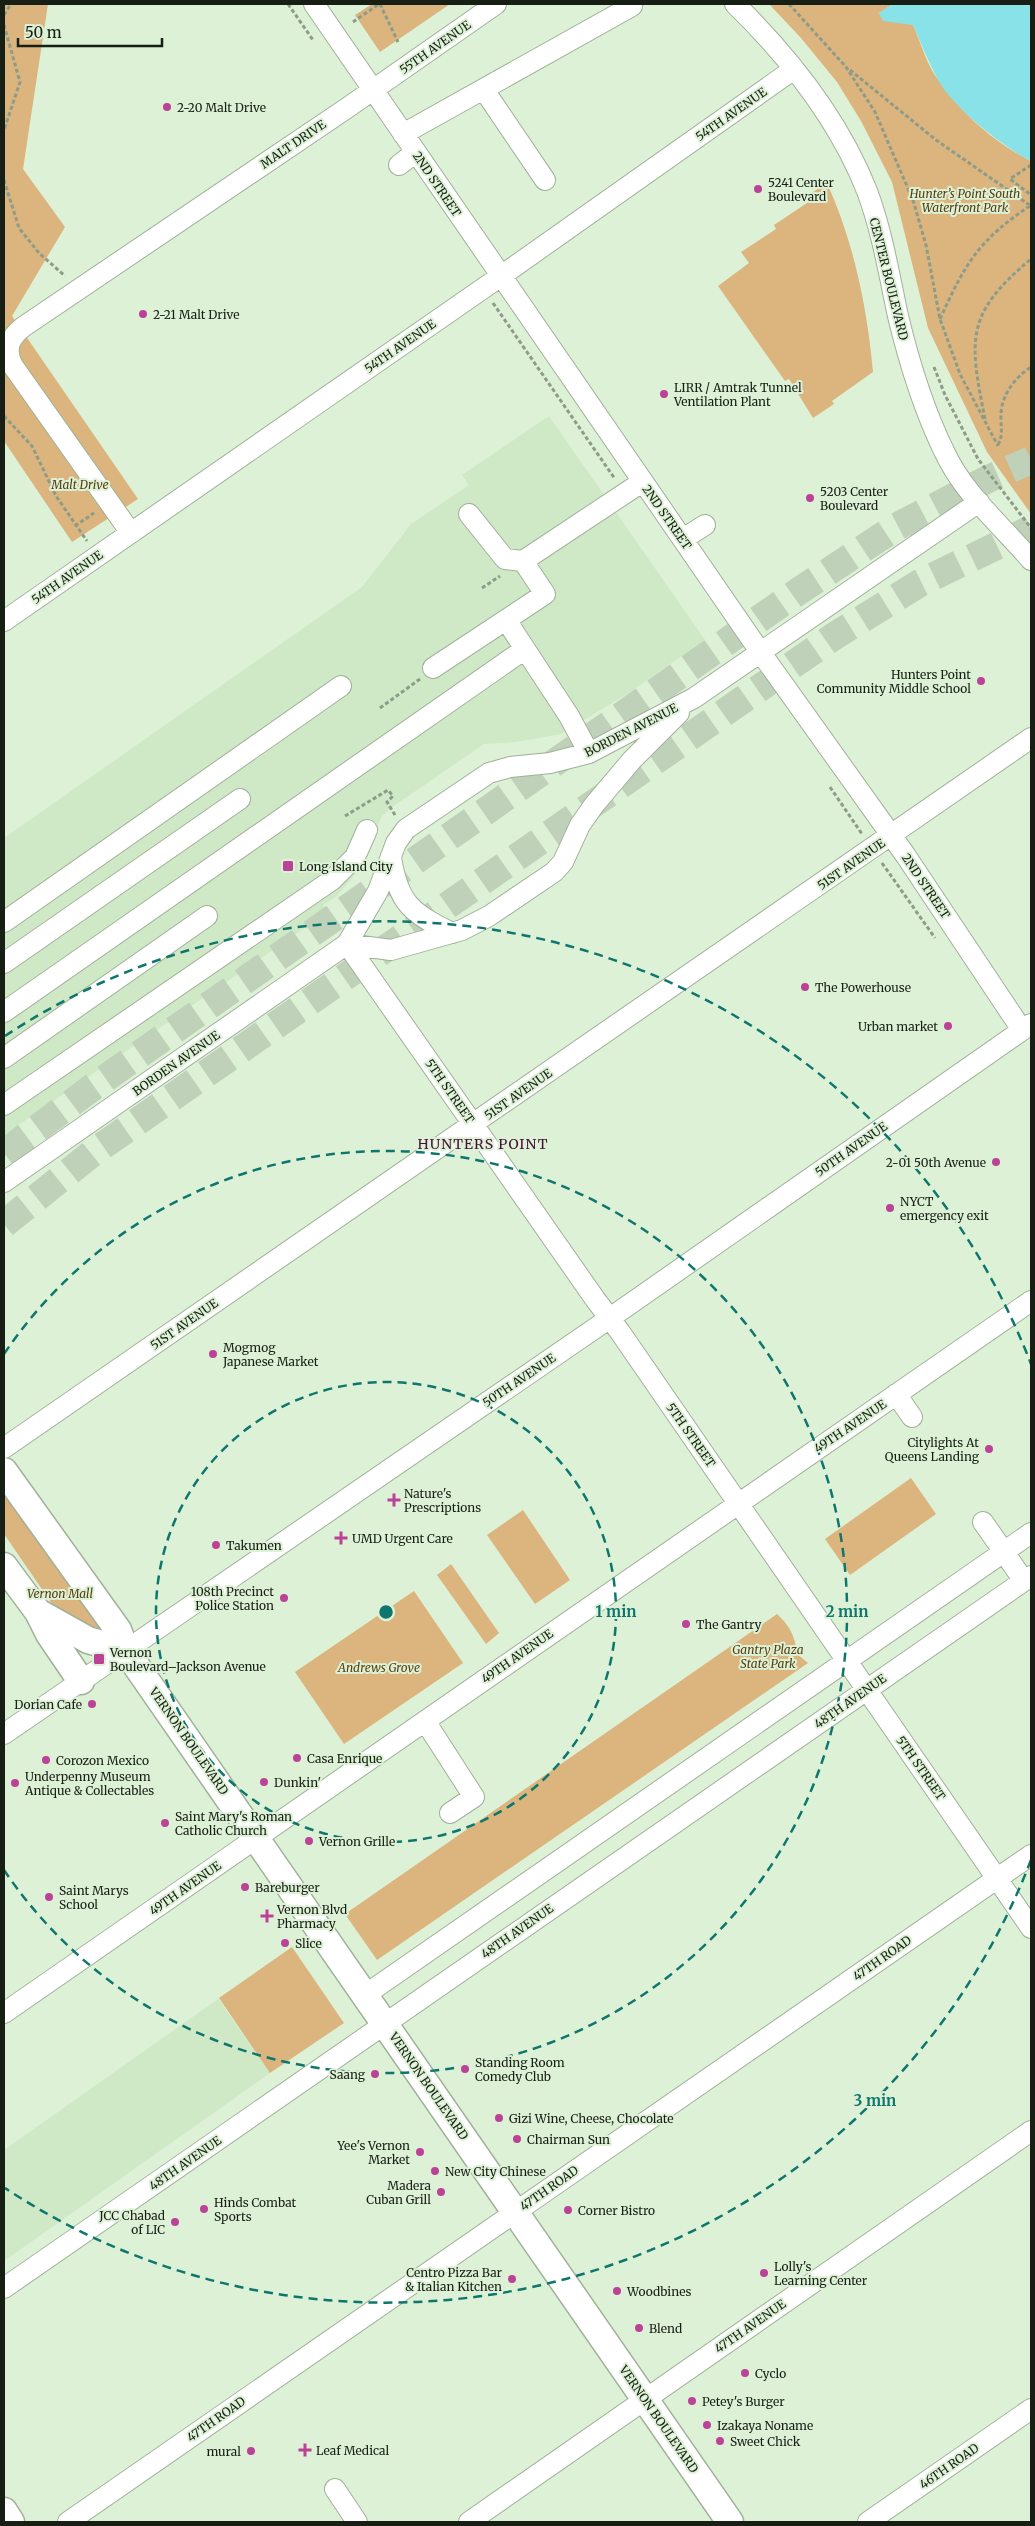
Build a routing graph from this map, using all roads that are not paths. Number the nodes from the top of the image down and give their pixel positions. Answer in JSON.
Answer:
{"nodes":[{"id":1,"x":314,"y":4,"type":"edge"},
{"id":2,"x":496,"y":4,"type":"edge"},
{"id":3,"x":735,"y":4,"type":"edge"},
{"id":4,"x":632,"y":6,"type":"dead end"},
{"id":5,"x":794,"y":69,"type":"junction"},
{"id":6,"x":373,"y":89,"type":"junction"},
{"id":7,"x":484,"y":90,"type":"junction"},
{"id":8,"x":403,"y":134,"type":"junction"},
{"id":9,"x":416,"y":152,"type":"junction"},
{"id":10,"x":399,"y":165,"type":"dead end"},
{"id":11,"x":545,"y":180,"type":"dead end"},
{"id":12,"x":501,"y":276,"type":"junction"},
{"id":13,"x":642,"y":482,"type":"junction"},
{"id":14,"x":979,"y":502,"type":"junction"},
{"id":15,"x":469,"y":514,"type":"dead end"},
{"id":16,"x":705,"y":525,"type":"dead end"},
{"id":17,"x":131,"y":533,"type":"junction"},
{"id":18,"x":682,"y":539,"type":"junction"},
{"id":19,"x":524,"y":560,"type":"junction"},
{"id":20,"x":1031,"y":560,"type":"edge"},
{"id":21,"x":506,"y":620,"type":"junction"},
{"id":22,"x":4,"y":621,"type":"edge"},
{"id":23,"x":525,"y":649,"type":"junction"},
{"id":24,"x":761,"y":653,"type":"junction"},
{"id":25,"x":432,"y":668,"type":"road end"},
{"id":26,"x":341,"y":686,"type":"dead end"},
{"id":27,"x":694,"y":698,"type":"junction"},
{"id":28,"x":1031,"y":738,"type":"edge"},
{"id":29,"x":589,"y":752,"type":"junction"},
{"id":30,"x":240,"y":799,"type":"dead end"},
{"id":31,"x":367,"y":830,"type":"dead end"},
{"id":32,"x":892,"y":836,"type":"junction"},
{"id":33,"x":391,"y":855,"type":"junction"},
{"id":34,"x":207,"y":916,"type":"dead end"},
{"id":35,"x":4,"y":922,"type":"edge"},
{"id":36,"x":452,"y":934,"type":"junction"},
{"id":37,"x":348,"y":944,"type":"junction"},
{"id":38,"x":4,"y":963,"type":"edge"},
{"id":39,"x":4,"y":1012,"type":"edge"},
{"id":40,"x":1027,"y":1027,"type":"edge"},
{"id":41,"x":4,"y":1058,"type":"edge"},
{"id":42,"x":4,"y":1105,"type":"edge"},
{"id":43,"x":474,"y":1124,"type":"junction"},
{"id":44,"x":4,"y":1182,"type":"edge"},
{"id":45,"x":1031,"y":1301,"type":"edge"},
{"id":46,"x":610,"y":1318,"type":"junction"},
{"id":47,"x":896,"y":1394,"type":"junction"},
{"id":48,"x":912,"y":1417,"type":"dead end"},
{"id":49,"x":4,"y":1448,"type":"edge"},
{"id":50,"x":4,"y":1471,"type":"edge"},
{"id":51,"x":738,"y":1503,"type":"junction"},
{"id":52,"x":983,"y":1522,"type":"dead end"},
{"id":53,"x":1031,"y":1533,"type":"edge"},
{"id":54,"x":1004,"y":1552,"type":"junction"},
{"id":55,"x":4,"y":1566,"type":"edge"},
{"id":56,"x":1028,"y":1578,"type":"edge"},
{"id":57,"x":38,"y":1612,"type":"junction"},
{"id":58,"x":126,"y":1651,"type":"junction"},
{"id":59,"x":846,"y":1661,"type":"junction"},
{"id":60,"x":81,"y":1681,"type":"junction"},
{"id":61,"x":866,"y":1690,"type":"junction"},
{"id":62,"x":425,"y":1721,"type":"junction"},
{"id":63,"x":4,"y":1734,"type":"edge"},
{"id":64,"x":450,"y":1813,"type":"dead end"},
{"id":65,"x":256,"y":1838,"type":"junction"},
{"id":66,"x":1031,"y":1855,"type":"edge"},
{"id":67,"x":997,"y":1878,"type":"junction"},
{"id":68,"x":1031,"y":1928,"type":"edge"},
{"id":69,"x":365,"y":1995,"type":"junction"},
{"id":70,"x":4,"y":2013,"type":"edge"},
{"id":71,"x":385,"y":2024,"type":"junction"},
{"id":72,"x":1031,"y":2131,"type":"edge"},
{"id":73,"x":515,"y":2211,"type":"junction"},
{"id":74,"x":4,"y":2288,"type":"edge"},
{"id":75,"x":645,"y":2399,"type":"junction"},
{"id":76,"x":1031,"y":2409,"type":"edge"},
{"id":77,"x":335,"y":2489,"type":"dead end"},
{"id":78,"x":4,"y":2511,"type":"edge"},
{"id":79,"x":11,"y":2522,"type":"edge"},
{"id":80,"x":68,"y":2522,"type":"edge"},
{"id":81,"x":357,"y":2522,"type":"edge"},
{"id":82,"x":468,"y":2522,"type":"edge"},
{"id":83,"x":730,"y":2522,"type":"edge"},
{"id":84,"x":868,"y":2522,"type":"edge"}],
"edges":[{"from":1,"to":6,"type":"street","name":"2ND STREET"},
{"from":2,"to":6,"type":"street","name":"55TH AVENUE"},
{"from":3,"to":5,"type":"street","name":"CENTER BOULEVARD"},
{"from":4,"to":7,"type":"street"},
{"from":5,"to":12,"type":"street","name":"54TH AVENUE"},
{"from":5,"to":14,"type":"street","name":"CENTER BOULEVARD"},
{"from":6,"to":8,"type":"street","name":"2ND STREET"},
{"from":6,"to":17,"type":"street","name":"MALT DRIVE"},
{"from":7,"to":8,"type":"street"},
{"from":7,"to":11,"type":"street"},
{"from":8,"to":9,"type":"street","name":"2ND STREET"},
{"from":9,"to":10,"type":"street"},
{"from":9,"to":12,"type":"street","name":"2ND STREET"},
{"from":12,"to":13,"type":"street","name":"2ND STREET"},
{"from":12,"to":17,"type":"street","name":"54TH AVENUE"},
{"from":13,"to":18,"type":"street","name":"2ND STREET"},
{"from":13,"to":19,"type":"street"},
{"from":14,"to":20,"type":"street","name":"CENTER BOULEVARD"},
{"from":14,"to":24,"type":"street","name":"BORDEN AVENUE"},
{"from":15,"to":19,"type":"street"},
{"from":16,"to":18,"type":"street"},
{"from":17,"to":22,"type":"street","name":"54TH AVENUE"},
{"from":18,"to":24,"type":"street","name":"2ND STREET"},
{"from":19,"to":21,"type":"street"},
{"from":21,"to":23,"type":"street"},
{"from":21,"to":25,"type":"street"},
{"from":23,"to":29,"type":"street"},
{"from":23,"to":39,"type":"street"},
{"from":24,"to":27,"type":"street","name":"BORDEN AVENUE"},
{"from":24,"to":32,"type":"street","name":"2ND STREET"},
{"from":26,"to":35,"type":"street"},
{"from":27,"to":29,"type":"street","name":"BORDEN AVENUE"},
{"from":27,"to":36,"type":"street","name":"BORDEN AVENUE"},
{"from":28,"to":32,"type":"street","name":"51ST AVENUE"},
{"from":29,"to":33,"type":"street","name":"BORDEN AVENUE"},
{"from":30,"to":38,"type":"street"},
{"from":31,"to":42,"type":"street"},
{"from":32,"to":40,"type":"street","name":"2ND STREET"},
{"from":32,"to":43,"type":"street","name":"51ST AVENUE"},
{"from":33,"to":36,"type":"street"},
{"from":33,"to":37,"type":"street","name":"BORDEN AVENUE"},
{"from":34,"to":41,"type":"street"},
{"from":36,"to":37,"type":"street","name":"BORDEN AVENUE"},
{"from":37,"to":43,"type":"street","name":"5TH STREET"},
{"from":37,"to":44,"type":"street","name":"BORDEN AVENUE"},
{"from":40,"to":46,"type":"street","name":"50TH AVENUE"},
{"from":43,"to":46,"type":"street","name":"5TH STREET"},
{"from":43,"to":49,"type":"street","name":"51ST AVENUE"},
{"from":45,"to":47,"type":"street","name":"49TH AVENUE"},
{"from":46,"to":51,"type":"street","name":"5TH STREET"},
{"from":46,"to":58,"type":"street","name":"50TH AVENUE"},
{"from":47,"to":48,"type":"street"},
{"from":47,"to":51,"type":"street","name":"49TH AVENUE"},
{"from":50,"to":58,"type":"main road","name":"VERNON BOULEVARD"},
{"from":51,"to":59,"type":"street","name":"5TH STREET"},
{"from":51,"to":62,"type":"street","name":"49TH AVENUE"},
{"from":52,"to":54,"type":"street"},
{"from":53,"to":54,"type":"street"},
{"from":54,"to":56,"type":"street"},
{"from":54,"to":59,"type":"street"},
{"from":55,"to":57,"type":"main road"},
{"from":56,"to":61,"type":"street","name":"48TH AVENUE"},
{"from":57,"to":58,"type":"main road"},
{"from":57,"to":60,"type":"main road"},
{"from":58,"to":60,"type":"street","name":"50TH AVENUE"},
{"from":58,"to":65,"type":"main road","name":"VERNON BOULEVARD"},
{"from":59,"to":61,"type":"street","name":"5TH STREET"},
{"from":59,"to":69,"type":"street"},
{"from":60,"to":63,"type":"street","name":"50TH AVENUE"},
{"from":61,"to":67,"type":"street","name":"5TH STREET"},
{"from":61,"to":71,"type":"street","name":"48TH AVENUE"},
{"from":62,"to":64,"type":"street"},
{"from":62,"to":65,"type":"street","name":"49TH AVENUE"},
{"from":65,"to":69,"type":"main road","name":"VERNON BOULEVARD"},
{"from":65,"to":70,"type":"street","name":"49TH AVENUE"},
{"from":66,"to":67,"type":"street","name":"47TH ROAD"},
{"from":67,"to":68,"type":"street","name":"5TH STREET"},
{"from":67,"to":73,"type":"street","name":"47TH ROAD"},
{"from":69,"to":71,"type":"main road","name":"VERNON BOULEVARD"},
{"from":71,"to":73,"type":"main road","name":"VERNON BOULEVARD"},
{"from":71,"to":74,"type":"street","name":"48TH AVENUE"},
{"from":72,"to":75,"type":"street","name":"47TH AVENUE"},
{"from":73,"to":75,"type":"main road","name":"VERNON BOULEVARD"},
{"from":73,"to":80,"type":"street","name":"47TH ROAD"},
{"from":75,"to":82,"type":"street","name":"47TH AVENUE"},
{"from":75,"to":83,"type":"main road","name":"VERNON BOULEVARD"},
{"from":76,"to":84,"type":"street","name":"46TH ROAD"},
{"from":77,"to":81,"type":"street"},
{"from":78,"to":79,"type":"main road"}]}
